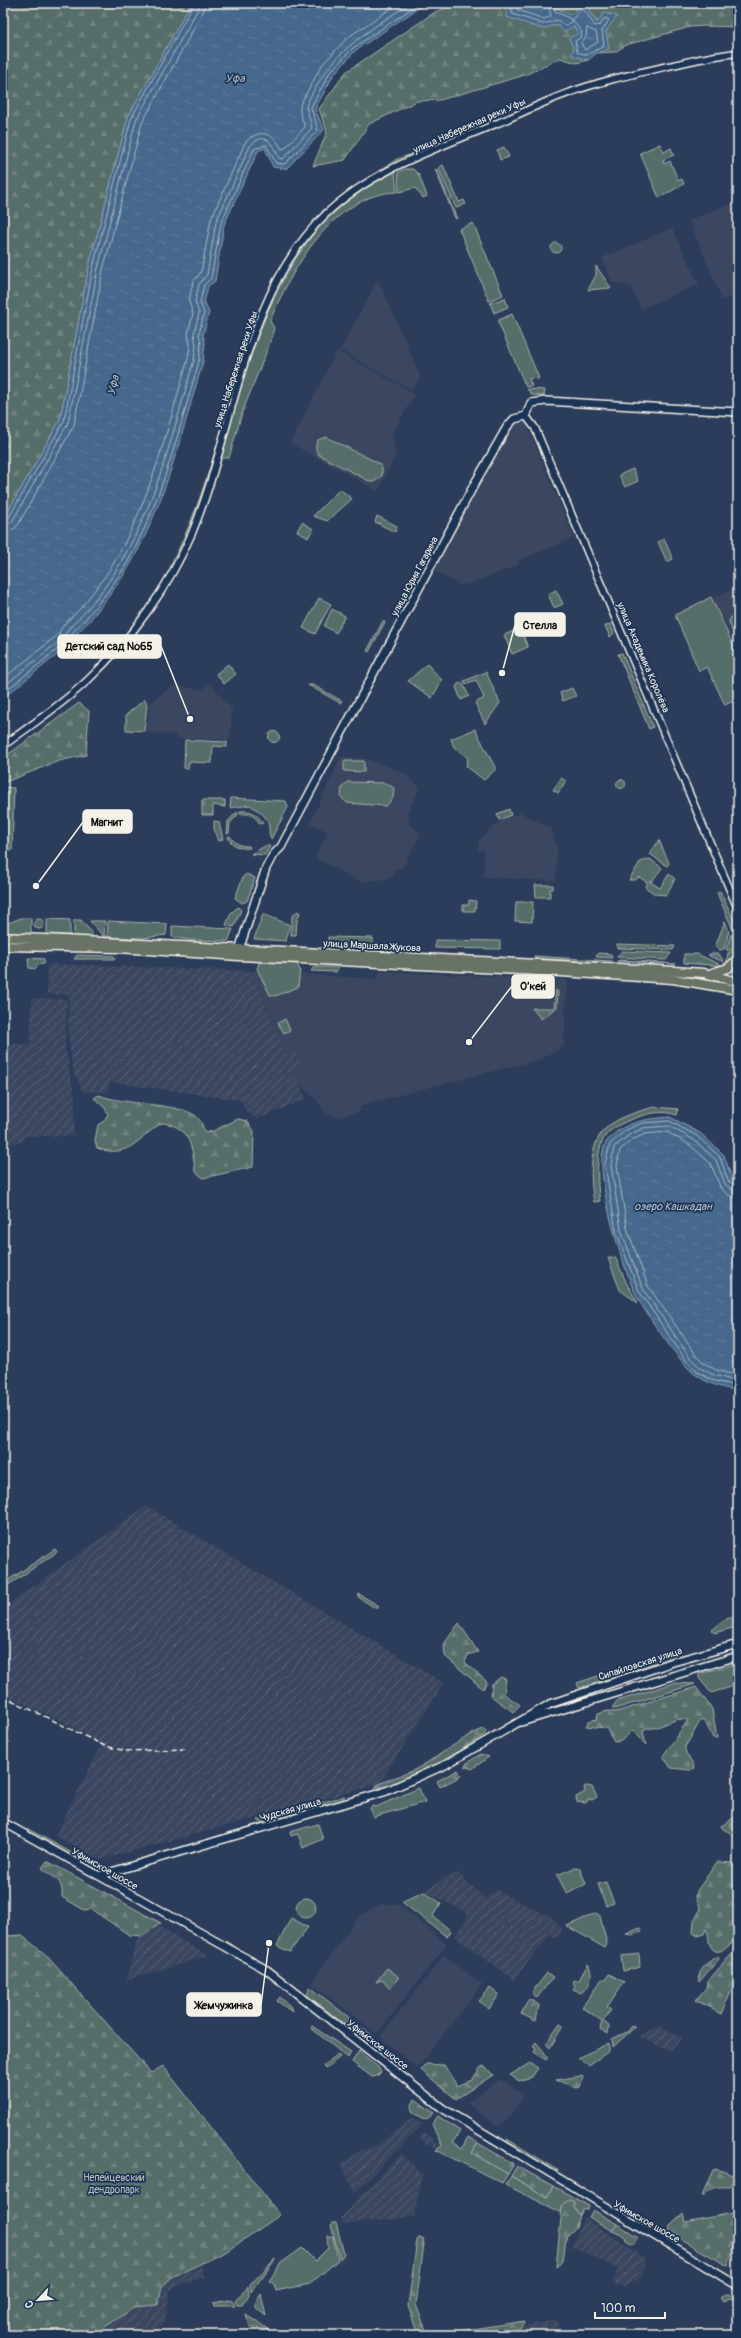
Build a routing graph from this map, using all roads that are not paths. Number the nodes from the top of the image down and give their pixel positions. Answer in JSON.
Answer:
{"nodes":[{"id":1,"x":738,"y":53,"type":"edge"},
{"id":2,"x":738,"y":412,"type":"edge"},
{"id":3,"x":526,"y":416,"type":"junction"},
{"id":4,"x":3,"y":746,"type":"edge"},
{"id":5,"x":738,"y":909,"type":"edge"},
{"id":6,"x":3,"y":937,"type":"edge"},
{"id":7,"x":4,"y":947,"type":"edge"},
{"id":8,"x":238,"y":952,"type":"junction"},
{"id":9,"x":738,"y":959,"type":"edge"},
{"id":10,"x":708,"y":974,"type":"junction"},
{"id":11,"x":738,"y":982,"type":"edge"},
{"id":12,"x":738,"y":990,"type":"edge"},
{"id":13,"x":738,"y":1644,"type":"edge"},
{"id":14,"x":738,"y":1656,"type":"edge"},
{"id":15,"x":550,"y":1704,"type":"junction"},
{"id":16,"x":554,"y":1713,"type":"junction"},
{"id":17,"x":513,"y":1724,"type":"junction"},
{"id":18,"x":479,"y":1746,"type":"joint"},
{"id":19,"x":3,"y":1822,"type":"edge"},
{"id":20,"x":101,"y":1875,"type":"junction"},
{"id":21,"x":738,"y":2286,"type":"edge"}],
"edges":[{"from":1,"to":4,"type":"street","name":"улица Набережная реки Уфы"},
{"from":2,"to":3,"type":"main road","name":"улица Юрия Гагарина"},
{"from":3,"to":5,"type":"street","name":"улица Академика Королёва"},
{"from":3,"to":8,"type":"main road","name":"улица Юрия Гагарина"},
{"from":6,"to":8,"type":"main road","name":"улица Маршала Жукова"},
{"from":7,"to":8,"type":"main road","name":"улица Маршала Жукова"},
{"from":8,"to":10,"type":"main road","name":"улица Маршала Жукова"},
{"from":8,"to":12,"type":"main road","name":"улица Маршала Жукова"},
{"from":9,"to":10,"type":"main road"},
{"from":10,"to":11,"type":"main road","name":"улица Маршала Жукова"},
{"from":13,"to":15,"type":"main road","name":"Сипайловская улица"},
{"from":14,"to":16,"type":"main road","name":"Сипайловская улица"},
{"from":15,"to":16,"type":"main road"},
{"from":15,"to":17,"type":"main road","name":"Сипайловская улица"},
{"from":16,"to":17,"type":"main road","name":"Сипайловская улица"},
{"from":17,"to":18,"type":"main road","name":"Сипайловская улица"},
{"from":18,"to":20,"type":"main road","name":"Чудская улица"},
{"from":19,"to":20,"type":"main road","name":"Уфимское шоссе"},
{"from":20,"to":21,"type":"main road","name":"Уфимское шоссе"}]}
